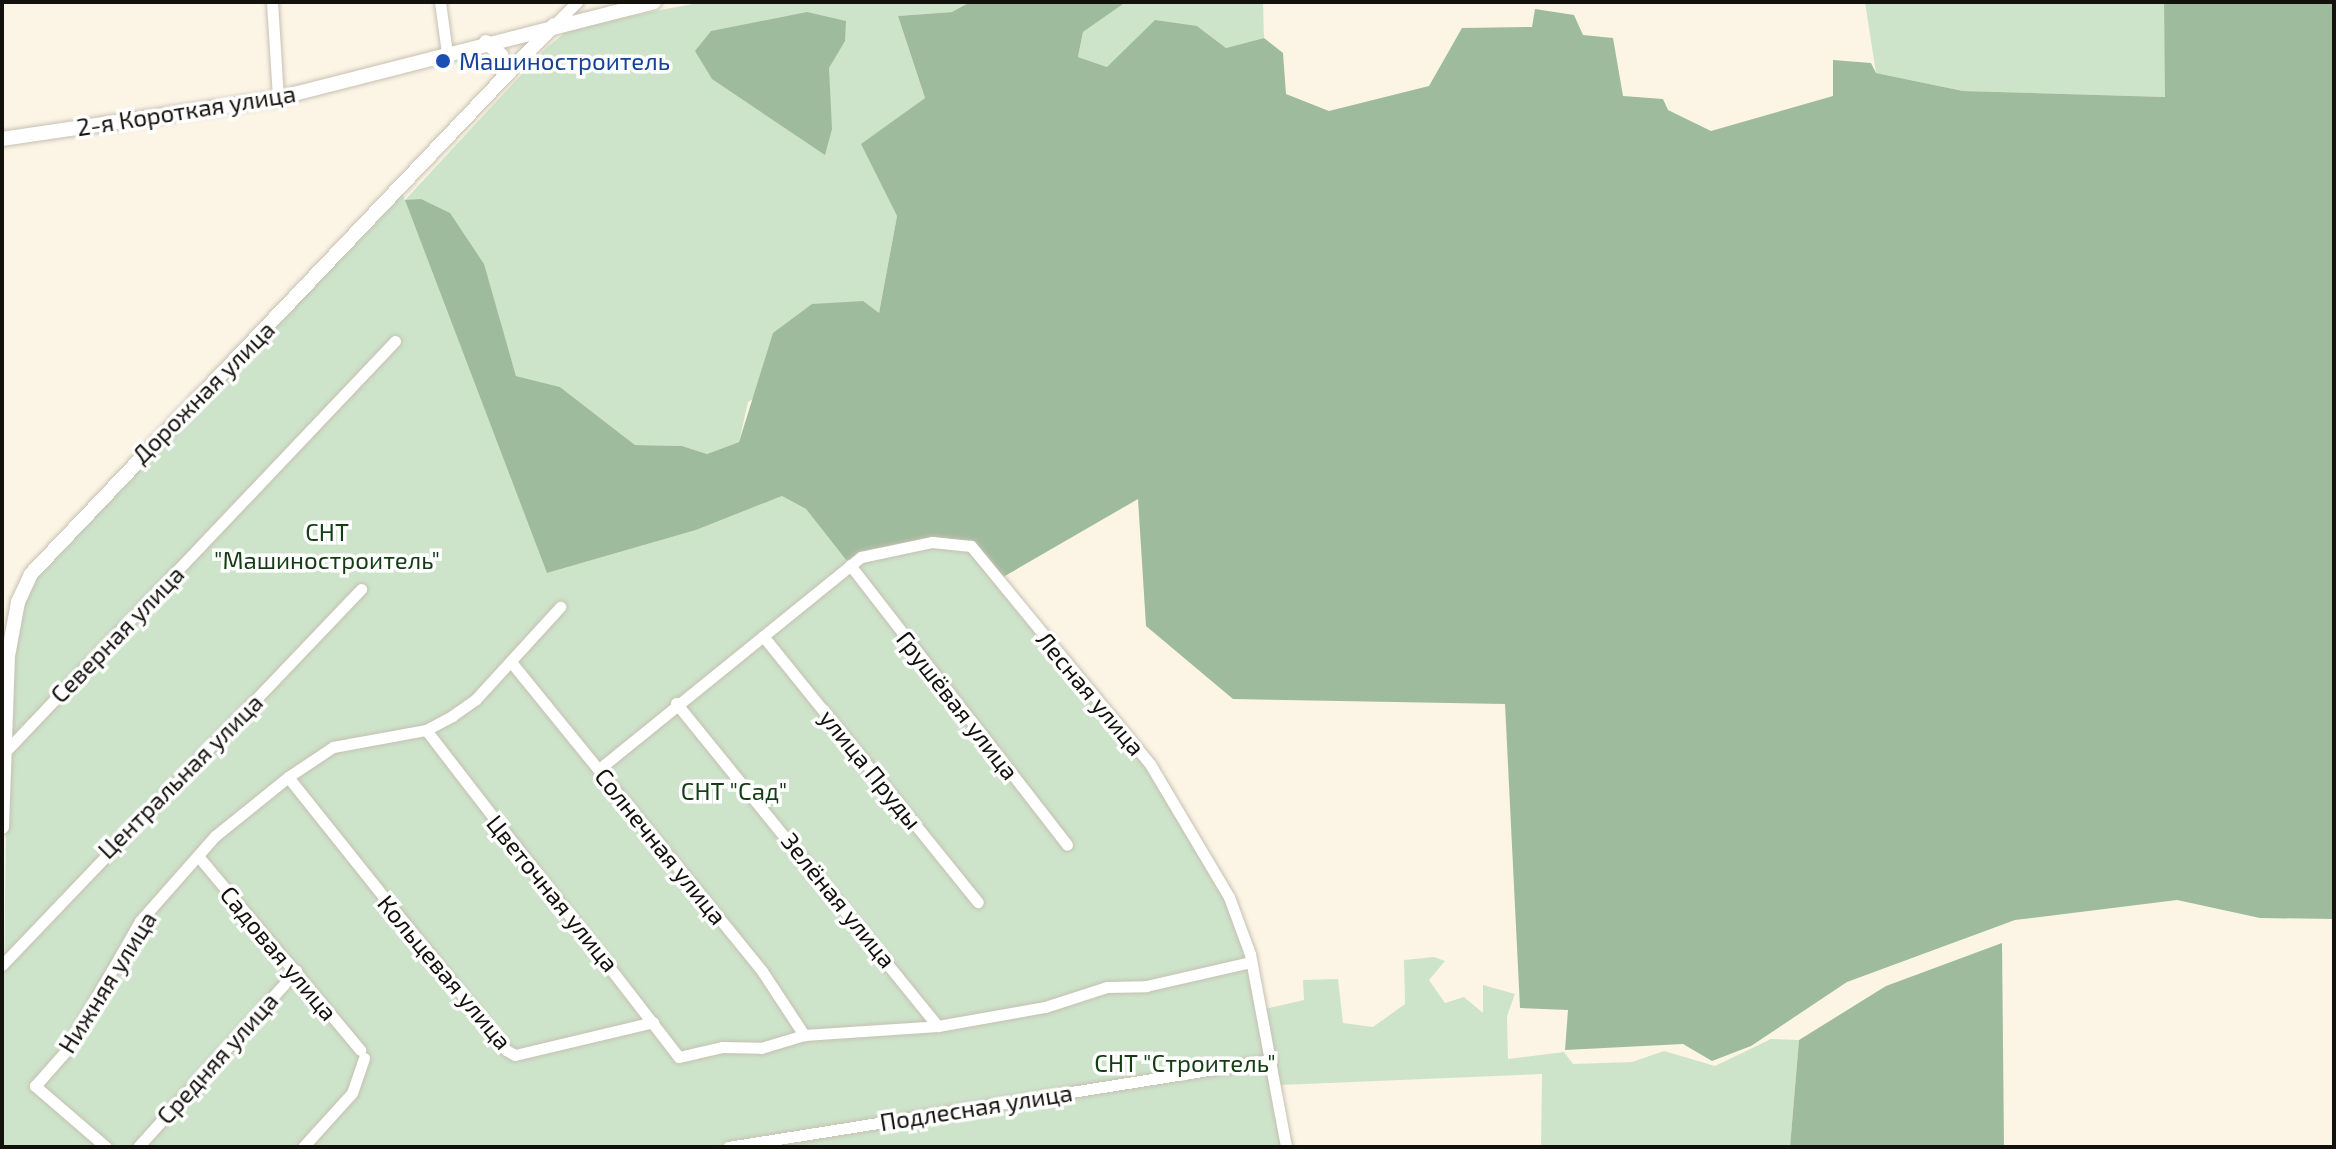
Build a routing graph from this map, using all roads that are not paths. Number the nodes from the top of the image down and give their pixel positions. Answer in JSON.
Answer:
{"nodes":[{"id":1,"x":272,"y":2,"type":"edge"},
{"id":2,"x":440,"y":2,"type":"edge"},
{"id":3,"x":577,"y":2,"type":"edge"},
{"id":4,"x":654,"y":2,"type":"edge"},
{"id":5,"x":554,"y":25,"type":"junction"},
{"id":6,"x":486,"y":42,"type":"junction"},
{"id":7,"x":447,"y":53,"type":"junction"},
{"id":8,"x":504,"y":78,"type":"junction"},
{"id":9,"x":278,"y":98,"type":"junction"},
{"id":10,"x":2,"y":139,"type":"edge"},
{"id":11,"x":395,"y":341,"type":"dead end"},
{"id":12,"x":850,"y":565,"type":"junction"},
{"id":13,"x":361,"y":589,"type":"dead end"},
{"id":14,"x":560,"y":607,"type":"dead end"},
{"id":15,"x":763,"y":636,"type":"junction"},
{"id":16,"x":511,"y":662,"type":"junction"},
{"id":17,"x":676,"y":703,"type":"junction"},
{"id":18,"x":426,"y":730,"type":"junction"},
{"id":19,"x":4,"y":753,"type":"junction"},
{"id":20,"x":599,"y":769,"type":"junction"},
{"id":21,"x":288,"y":777,"type":"junction"},
{"id":22,"x":2,"y":827,"type":"edge"},
{"id":23,"x":1067,"y":845,"type":"dead end"},
{"id":24,"x":198,"y":856,"type":"junction"},
{"id":25,"x":978,"y":902,"type":"dead end"},
{"id":26,"x":1251,"y":962,"type":"junction"},
{"id":27,"x":2,"y":965,"type":"edge"},
{"id":28,"x":296,"y":971,"type":"junction"},
{"id":29,"x":653,"y":1022,"type":"junction"},
{"id":30,"x":938,"y":1026,"type":"junction"},
{"id":31,"x":804,"y":1035,"type":"junction"},
{"id":32,"x":1271,"y":1060,"type":"junction"},
{"id":33,"x":106,"y":1147,"type":"edge"},
{"id":34,"x":138,"y":1147,"type":"edge"},
{"id":35,"x":303,"y":1147,"type":"edge"},
{"id":36,"x":728,"y":1147,"type":"edge"},
{"id":37,"x":1286,"y":1147,"type":"edge"}],
"edges":[{"from":1,"to":9,"type":"street"},
{"from":2,"to":7,"type":"street"},
{"from":3,"to":5,"type":"street"},
{"from":4,"to":5,"type":"street"},
{"from":5,"to":6,"type":"street","name":"2-я Короткая улица"},
{"from":5,"to":8,"type":"street","name":"Дорожная улица"},
{"from":6,"to":7,"type":"street","name":"2-я Короткая улица"},
{"from":6,"to":8,"type":"street"},
{"from":7,"to":9,"type":"street","name":"2-я Короткая улица"},
{"from":8,"to":19,"type":"street","name":"Дорожная улица"},
{"from":9,"to":10,"type":"street","name":"2-я Короткая улица"},
{"from":11,"to":19,"type":"street","name":"Северная улица"},
{"from":12,"to":15,"type":"street"},
{"from":12,"to":23,"type":"street","name":"Грушёвая улица"},
{"from":12,"to":26,"type":"street","name":"Лесная улица"},
{"from":13,"to":27,"type":"street","name":"Центральная улица"},
{"from":14,"to":16,"type":"street","name":"Нижняя улица"},
{"from":15,"to":17,"type":"street"},
{"from":15,"to":25,"type":"street","name":"улица Пруды"},
{"from":16,"to":18,"type":"street","name":"Нижняя улица"},
{"from":16,"to":20,"type":"street","name":"Солнечная улица"},
{"from":17,"to":20,"type":"street"},
{"from":17,"to":30,"type":"street","name":"Зелёная улица"},
{"from":18,"to":21,"type":"street","name":"Нижняя улица"},
{"from":18,"to":29,"type":"street","name":"Цветочная улица"},
{"from":19,"to":22,"type":"street","name":"Дорожная улица"},
{"from":20,"to":31,"type":"street","name":"Солнечная улица"},
{"from":21,"to":24,"type":"street","name":"Нижняя улица"},
{"from":21,"to":29,"type":"street","name":"Кольцевая улица"},
{"from":24,"to":28,"type":"street","name":"Садовая улица"},
{"from":24,"to":33,"type":"street","name":"Нижняя улица"},
{"from":26,"to":30,"type":"street"},
{"from":26,"to":32,"type":"street"},
{"from":28,"to":34,"type":"street","name":"Средняя улица"},
{"from":28,"to":35,"type":"street","name":"Садовая улица"},
{"from":29,"to":31,"type":"street","name":"Цветочная улица"},
{"from":30,"to":31,"type":"street"},
{"from":32,"to":36,"type":"street","name":"Подлесная улица"},
{"from":32,"to":37,"type":"street"}]}
